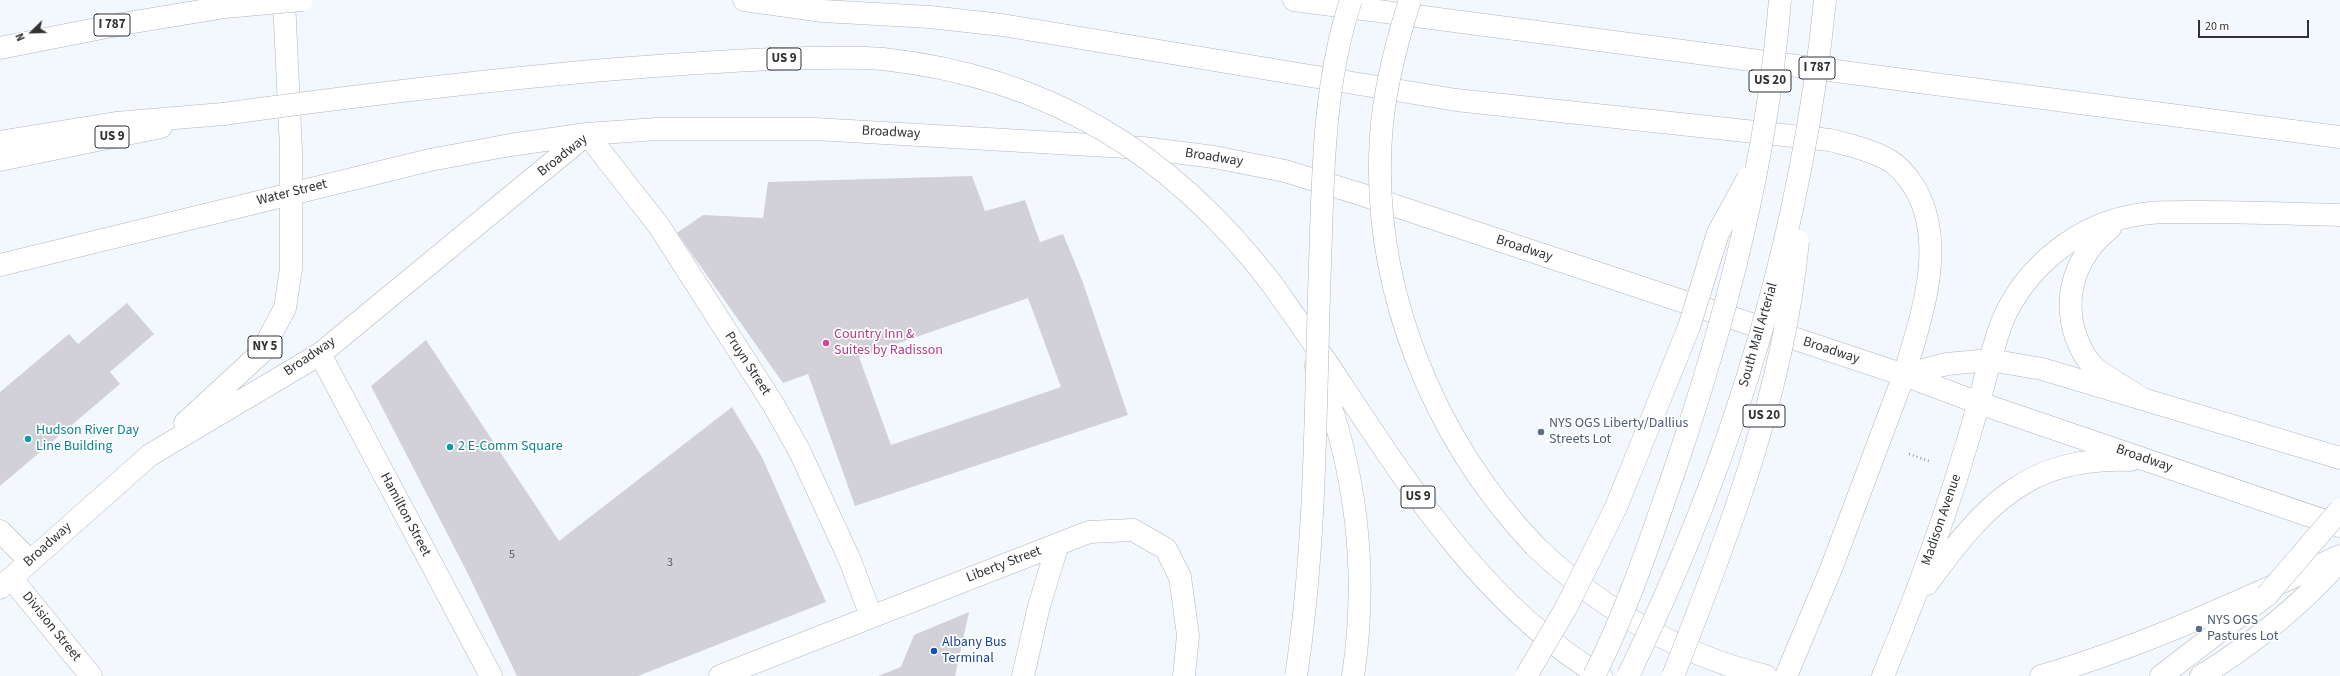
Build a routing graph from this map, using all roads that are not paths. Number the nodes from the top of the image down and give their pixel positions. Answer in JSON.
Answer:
{"nodes":[{"id":1,"x":284,"y":0,"type":"edge"},
{"id":2,"x":302,"y":0,"type":"edge"},
{"id":3,"x":744,"y":0,"type":"edge"},
{"id":4,"x":1294,"y":0,"type":"edge"},
{"id":5,"x":1351,"y":0,"type":"edge"},
{"id":6,"x":1410,"y":0,"type":"edge"},
{"id":7,"x":1780,"y":0,"type":"edge"},
{"id":8,"x":1825,"y":0,"type":"edge"},
{"id":9,"x":0,"y":48,"type":"edge"},
{"id":10,"x":223,"y":114,"type":"junction"},
{"id":11,"x":587,"y":134,"type":"junction"},
{"id":12,"x":2340,"y":137,"type":"edge"},
{"id":13,"x":0,"y":142,"type":"edge"},
{"id":14,"x":1806,"y":144,"type":"junction"},
{"id":15,"x":0,"y":160,"type":"edge"},
{"id":16,"x":1757,"y":161,"type":"junction"},
{"id":17,"x":291,"y":194,"type":"junction"},
{"id":18,"x":2340,"y":215,"type":"edge"},
{"id":19,"x":2130,"y":216,"type":"junction"},
{"id":20,"x":0,"y":265,"type":"edge"},
{"id":21,"x":1272,"y":284,"type":"junction"},
{"id":22,"x":320,"y":354,"type":"junction"},
{"id":23,"x":1990,"y":360,"type":"junction"},
{"id":24,"x":1904,"y":375,"type":"junction"},
{"id":25,"x":2142,"y":398,"type":"junction"},
{"id":26,"x":1979,"y":403,"type":"junction"},
{"id":27,"x":150,"y":455,"type":"junction"},
{"id":28,"x":2340,"y":458,"type":"edge"},
{"id":29,"x":2160,"y":464,"type":"junction"},
{"id":30,"x":2340,"y":510,"type":"edge"},
{"id":31,"x":2340,"y":526,"type":"edge"},
{"id":32,"x":0,"y":531,"type":"edge"},
{"id":33,"x":1058,"y":544,"type":"junction"},
{"id":34,"x":2340,"y":556,"type":"edge"},
{"id":35,"x":30,"y":561,"type":"junction"},
{"id":36,"x":2340,"y":561,"type":"edge"},
{"id":37,"x":6,"y":583,"type":"edge"},
{"id":38,"x":1914,"y":602,"type":"junction"},
{"id":39,"x":871,"y":616,"type":"junction"},
{"id":40,"x":488,"y":671,"type":"edge"},
{"id":41,"x":91,"y":676,"type":"edge"},
{"id":42,"x":720,"y":676,"type":"edge"},
{"id":43,"x":1023,"y":676,"type":"edge"},
{"id":44,"x":1184,"y":676,"type":"edge"},
{"id":45,"x":1296,"y":676,"type":"edge"},
{"id":46,"x":1353,"y":676,"type":"edge"},
{"id":47,"x":1526,"y":676,"type":"edge"},
{"id":48,"x":1594,"y":676,"type":"edge"},
{"id":49,"x":1601,"y":676,"type":"edge"},
{"id":50,"x":1628,"y":676,"type":"edge"},
{"id":51,"x":1673,"y":676,"type":"edge"},
{"id":52,"x":1766,"y":676,"type":"edge"},
{"id":53,"x":1786,"y":676,"type":"edge"},
{"id":54,"x":1883,"y":676,"type":"edge"},
{"id":55,"x":2041,"y":676,"type":"edge"},
{"id":56,"x":2161,"y":676,"type":"edge"},
{"id":57,"x":2201,"y":676,"type":"edge"}],
"edges":[{"from":1,"to":17,"type":"main road","number":"NY 5"},
{"from":2,"to":9,"type":"main road","number":"I 787","bridge":true},
{"from":3,"to":24,"type":"main road"},
{"from":4,"to":12,"type":"main road","number":"I 787"},
{"from":5,"to":45,"type":"main road","bridge":true},
{"from":6,"to":52,"type":"main road","bridge":true},
{"from":7,"to":16,"type":"main road","number":"US 20","bridge":true},
{"from":8,"to":14,"type":"main road","name":"South Mall Arterial","number":"US 20","bridge":true},
{"from":10,"to":13,"type":"main road"},
{"from":10,"to":15,"type":"main road","number":"US 9"},
{"from":10,"to":21,"type":"main road","number":"US 9","bridge":true},
{"from":11,"to":17,"type":"main road","name":"Water Street"},
{"from":11,"to":22,"type":"main road","name":"Broadway"},
{"from":11,"to":24,"type":"main road","name":"Broadway"},
{"from":11,"to":39,"type":"main road","name":"Pruyn Street"},
{"from":14,"to":50,"type":"main road","name":"South Mall Arterial","bridge":true},
{"from":14,"to":51,"type":"main road","number":"US 20","bridge":true},
{"from":16,"to":47,"type":"main road","number":"US 20","bridge":true},
{"from":16,"to":48,"type":"main road","bridge":true},
{"from":17,"to":20,"type":"main road","name":"Water Street"},
{"from":17,"to":27,"type":"main road","number":"NY 5"},
{"from":18,"to":19,"type":"main road"},
{"from":19,"to":23,"type":"main road","name":"Madison Avenue"},
{"from":19,"to":25,"type":"main road"},
{"from":21,"to":46,"type":"main road","bridge":true},
{"from":21,"to":49,"type":"main road","number":"US 9","bridge":true},
{"from":22,"to":27,"type":"main road","name":"Broadway"},
{"from":22,"to":40,"type":"main road","name":"Hamilton Street"},
{"from":23,"to":24,"type":"main road"},
{"from":23,"to":25,"type":"main road"},
{"from":23,"to":26,"type":"main road","name":"Madison Avenue"},
{"from":24,"to":26,"type":"main road","name":"Broadway"},
{"from":24,"to":53,"type":"main road"},
{"from":25,"to":28,"type":"main road"},
{"from":26,"to":29,"type":"main road","name":"Broadway"},
{"from":26,"to":38,"type":"main road","name":"Madison Avenue"},
{"from":27,"to":35,"type":"main road","name":"Broadway","number":"NY 5"},
{"from":29,"to":31,"type":"main road","name":"Broadway"},
{"from":29,"to":38,"type":"main road"},
{"from":30,"to":56,"type":"main road","bridge":true},
{"from":32,"to":35,"type":"main road"},
{"from":33,"to":39,"type":"main road","name":"Liberty Street"},
{"from":33,"to":43,"type":"main road"},
{"from":33,"to":44,"type":"main road","name":"Liberty Street"},
{"from":34,"to":55,"type":"main road","bridge":true},
{"from":35,"to":37,"type":"main road","name":"Broadway","number":"NY 5"},
{"from":36,"to":57,"type":"main road"},
{"from":37,"to":41,"type":"main road","name":"Division Street"},
{"from":38,"to":54,"type":"main road","name":"Madison Avenue"},
{"from":39,"to":42,"type":"main road","name":"Liberty Street"}]}
